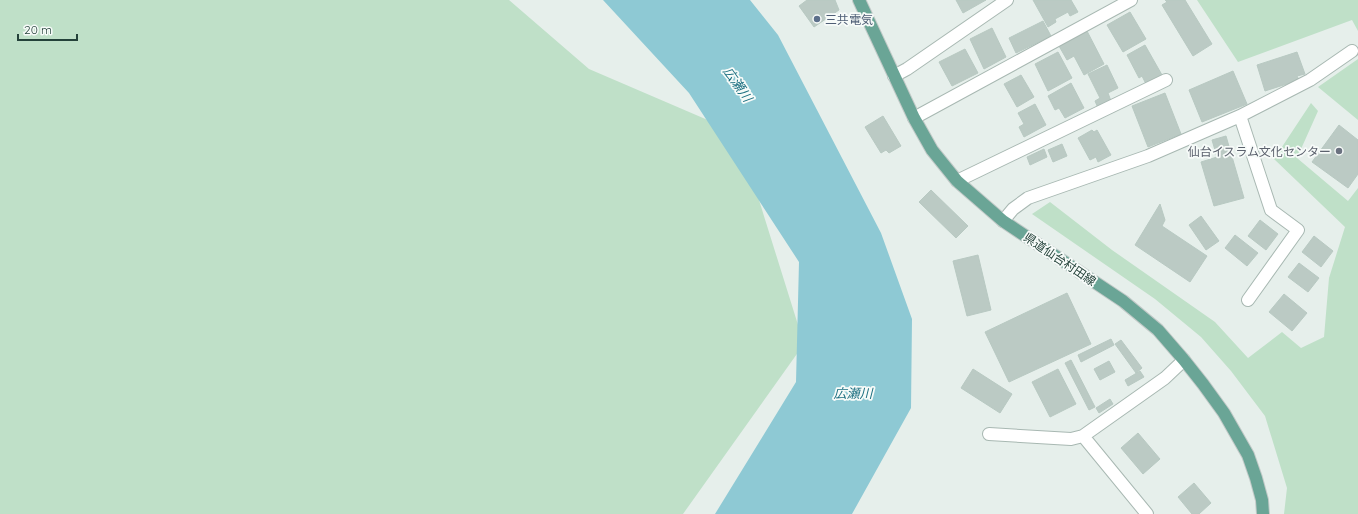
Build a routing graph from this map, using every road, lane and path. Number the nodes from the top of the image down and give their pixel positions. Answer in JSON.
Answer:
{"nodes":[{"id":1,"x":859,"y":0,"type":"edge"},
{"id":2,"x":1007,"y":0,"type":"edge"},
{"id":3,"x":1131,"y":0,"type":"edge"},
{"id":4,"x":1352,"y":51,"type":"dead end"},
{"id":5,"x":894,"y":76,"type":"junction"},
{"id":6,"x":1166,"y":80,"type":"dead end"},
{"id":7,"x":1240,"y":116,"type":"junction"},
{"id":8,"x":914,"y":118,"type":"junction"},
{"id":9,"x":957,"y":181,"type":"junction"},
{"id":10,"x":1003,"y":221,"type":"junction"},
{"id":11,"x":1248,"y":300,"type":"dead end"},
{"id":12,"x":1184,"y":360,"type":"junction"},
{"id":13,"x":989,"y":434,"type":"dead end"},
{"id":14,"x":1083,"y":436,"type":"junction"},
{"id":15,"x":1147,"y":514,"type":"edge"},
{"id":16,"x":1263,"y":514,"type":"edge"}],
"edges":[{"from":1,"to":5,"type":"main road","name":"県道仙台村田線"},
{"from":2,"to":5,"type":"street"},
{"from":3,"to":8,"type":"street"},
{"from":4,"to":7,"type":"street"},
{"from":5,"to":8,"type":"main road","name":"県道仙台村田線"},
{"from":6,"to":9,"type":"street"},
{"from":7,"to":10,"type":"street"},
{"from":7,"to":11,"type":"street"},
{"from":8,"to":9,"type":"main road","name":"県道仙台村田線"},
{"from":9,"to":10,"type":"main road","name":"県道仙台村田線"},
{"from":10,"to":12,"type":"main road","name":"県道仙台村田線"},
{"from":12,"to":14,"type":"street"},
{"from":12,"to":16,"type":"main road","name":"県道仙台村田線"},
{"from":13,"to":14,"type":"street"},
{"from":14,"to":15,"type":"street"}]}
